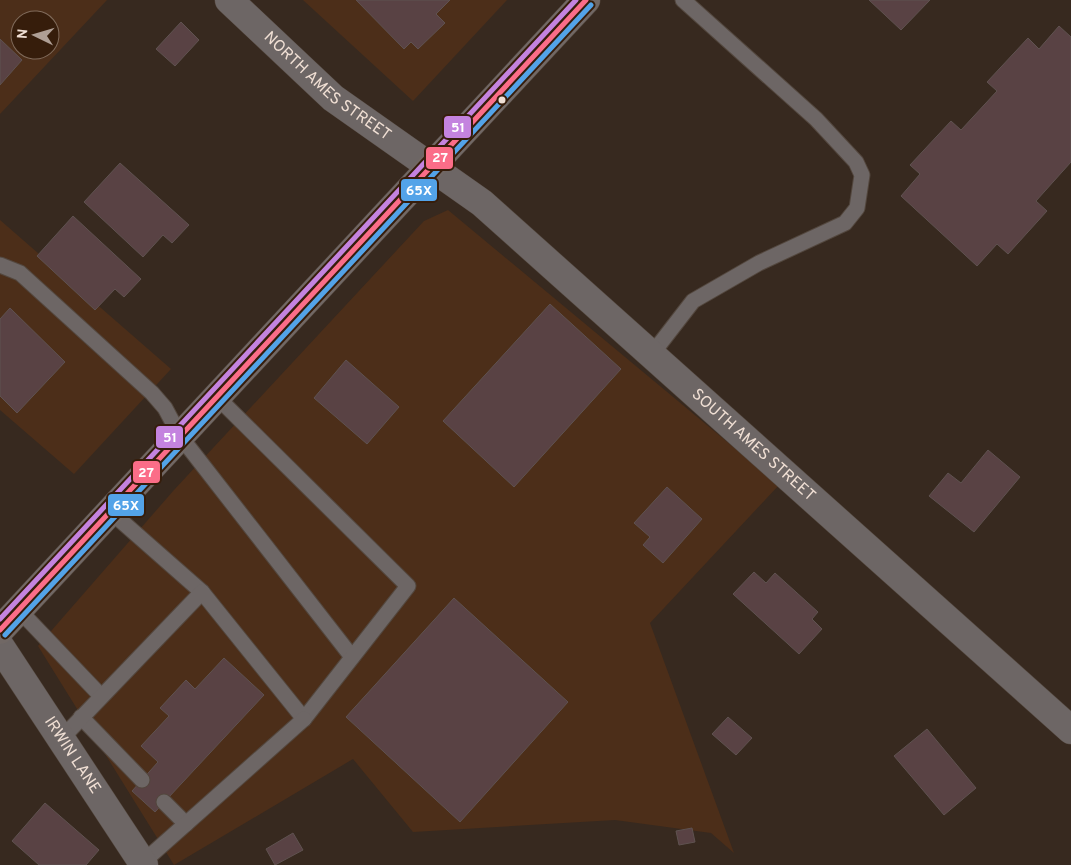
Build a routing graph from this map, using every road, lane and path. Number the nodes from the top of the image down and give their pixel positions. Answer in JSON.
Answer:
{"nodes":[{"id":1,"x":229,"y":0,"type":"edge"},
{"id":2,"x":586,"y":0,"type":"edge"},
{"id":3,"x":683,"y":0,"type":"edge"},
{"id":4,"x":431,"y":167,"type":"junction"},
{"id":5,"x":0,"y":265,"type":"edge"},
{"id":6,"x":652,"y":354,"type":"junction"},
{"id":7,"x":217,"y":397,"type":"junction"},
{"id":8,"x":180,"y":436,"type":"junction"},
{"id":9,"x":110,"y":512,"type":"junction"},
{"id":10,"x":202,"y":592,"type":"junction"},
{"id":11,"x":19,"y":610,"type":"junction"},
{"id":12,"x":0,"y":630,"type":"edge"},
{"id":13,"x":0,"y":646,"type":"edge"},
{"id":14,"x":352,"y":657,"type":"junction"},
{"id":15,"x":101,"y":696,"type":"junction"},
{"id":16,"x":81,"y":717,"type":"junction"},
{"id":17,"x":304,"y":719,"type":"junction"},
{"id":18,"x":1071,"y":730,"type":"edge"},
{"id":19,"x":62,"y":738,"type":"junction"},
{"id":20,"x":142,"y":780,"type":"dead end"},
{"id":21,"x":164,"y":802,"type":"dead end"},
{"id":22,"x":186,"y":824,"type":"junction"},
{"id":23,"x":144,"y":864,"type":"edge"}],
"edges":[{"from":1,"to":4,"type":"street","name":"NORTH AMES STREET"},
{"from":2,"to":4,"type":"main road"},
{"from":3,"to":6,"type":"lane"},
{"from":4,"to":6,"type":"street","name":"SOUTH AMES STREET"},
{"from":4,"to":7,"type":"main road"},
{"from":5,"to":8,"type":"lane"},
{"from":6,"to":18,"type":"street","name":"SOUTH AMES STREET"},
{"from":7,"to":8,"type":"main road"},
{"from":7,"to":14,"type":"lane"},
{"from":8,"to":9,"type":"main road"},
{"from":8,"to":14,"type":"lane"},
{"from":9,"to":10,"type":"lane"},
{"from":9,"to":11,"type":"main road"},
{"from":10,"to":15,"type":"lane"},
{"from":10,"to":17,"type":"lane"},
{"from":11,"to":12,"type":"main road"},
{"from":11,"to":15,"type":"lane"},
{"from":13,"to":19,"type":"street","name":"IRWIN LANE"},
{"from":14,"to":17,"type":"lane"},
{"from":15,"to":16,"type":"lane"},
{"from":16,"to":19,"type":"lane"},
{"from":16,"to":20,"type":"lane"},
{"from":17,"to":22,"type":"lane"},
{"from":19,"to":23,"type":"street","name":"IRWIN LANE"},
{"from":21,"to":22,"type":"lane"},
{"from":22,"to":23,"type":"lane"}]}
